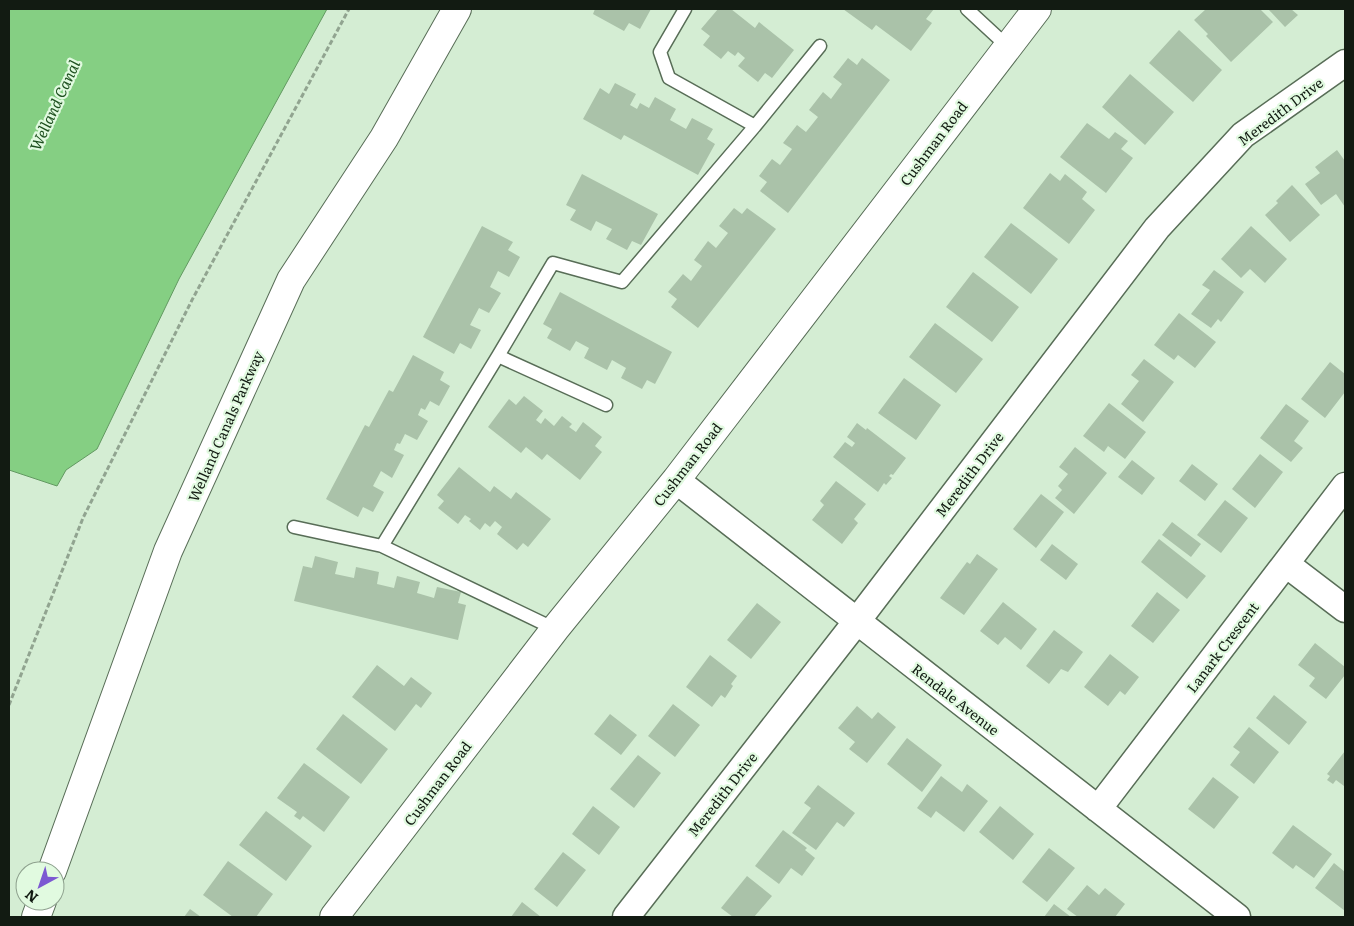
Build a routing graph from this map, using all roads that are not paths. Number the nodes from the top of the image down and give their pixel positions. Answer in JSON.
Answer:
{"nodes":[{"id":1,"x":457,"y":9,"type":"edge"},
{"id":2,"x":685,"y":9,"type":"edge"},
{"id":3,"x":967,"y":9,"type":"edge"},
{"id":4,"x":1037,"y":9,"type":"edge"},
{"id":5,"x":820,"y":46,"type":"dead end"},
{"id":6,"x":1007,"y":46,"type":"junction"},
{"id":7,"x":1345,"y":63,"type":"edge"},
{"id":8,"x":755,"y":126,"type":"junction"},
{"id":9,"x":498,"y":356,"type":"junction"},
{"id":10,"x":606,"y":405,"type":"dead end"},
{"id":11,"x":676,"y":480,"type":"junction"},
{"id":12,"x":1345,"y":486,"type":"edge"},
{"id":13,"x":294,"y":527,"type":"dead end"},
{"id":14,"x":382,"y":546,"type":"junction"},
{"id":15,"x":1286,"y":564,"type":"junction"},
{"id":16,"x":1345,"y":609,"type":"edge"},
{"id":17,"x":856,"y":621,"type":"junction"},
{"id":18,"x":555,"y":629,"type":"junction"},
{"id":19,"x":1098,"y":809,"type":"junction"},
{"id":20,"x":56,"y":861,"type":"edge"},
{"id":21,"x":334,"y":917,"type":"edge"},
{"id":22,"x":626,"y":917,"type":"edge"},
{"id":23,"x":1236,"y":917,"type":"edge"}],
"edges":[{"from":1,"to":20,"type":"street","name":"Welland Canals Parkway"},
{"from":2,"to":8,"type":"lane"},
{"from":3,"to":6,"type":"lane"},
{"from":4,"to":6,"type":"street","name":"Cushman Road"},
{"from":5,"to":8,"type":"lane"},
{"from":6,"to":11,"type":"street","name":"Cushman Road"},
{"from":7,"to":17,"type":"street","name":"Meredith Drive"},
{"from":8,"to":9,"type":"lane"},
{"from":9,"to":10,"type":"lane"},
{"from":9,"to":14,"type":"lane"},
{"from":11,"to":17,"type":"street","name":"Rendale Avenue"},
{"from":11,"to":18,"type":"street","name":"Cushman Road"},
{"from":12,"to":15,"type":"street","name":"Lanark Crescent"},
{"from":13,"to":14,"type":"lane"},
{"from":14,"to":18,"type":"lane"},
{"from":15,"to":16,"type":"street"},
{"from":15,"to":19,"type":"street","name":"Lanark Crescent"},
{"from":17,"to":19,"type":"street","name":"Rendale Avenue"},
{"from":17,"to":22,"type":"street","name":"Meredith Drive"},
{"from":18,"to":21,"type":"street","name":"Cushman Road"},
{"from":19,"to":23,"type":"street","name":"Rendale Avenue"}]}
